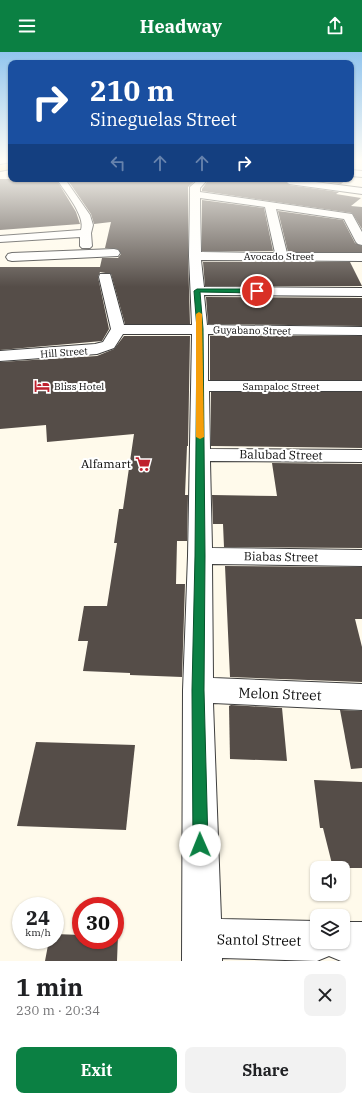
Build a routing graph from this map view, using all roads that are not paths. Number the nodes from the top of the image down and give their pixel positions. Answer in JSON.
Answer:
{"nodes":[{"id":1,"x":76,"y":201,"type":"edge"},
{"id":2,"x":197,"y":201,"type":"edge"},
{"id":3,"x":253,"y":201,"type":"edge"},
{"id":4,"x":270,"y":206,"type":"junction"},
{"id":5,"x":85,"y":233,"type":"junction"},
{"id":6,"x":0,"y":239,"type":"edge"},
{"id":7,"x":362,"y":242,"type":"edge"},
{"id":8,"x":114,"y":253,"type":"dead end"},
{"id":9,"x":87,"y":254,"type":"junction"},
{"id":10,"x":195,"y":256,"type":"junction"},
{"id":11,"x":282,"y":256,"type":"junction"},
{"id":12,"x":12,"y":257,"type":"dead end"},
{"id":13,"x":362,"y":257,"type":"edge"},
{"id":14,"x":105,"y":277,"type":"dead end"},
{"id":15,"x":197,"y":291,"type":"junction"},
{"id":16,"x":362,"y":292,"type":"edge"},
{"id":17,"x":118,"y":329,"type":"junction"},
{"id":18,"x":200,"y":329,"type":"junction"},
{"id":19,"x":362,"y":331,"type":"edge"},
{"id":20,"x":0,"y":356,"type":"edge"},
{"id":21,"x":199,"y":386,"type":"junction"},
{"id":22,"x":362,"y":386,"type":"edge"},
{"id":23,"x":200,"y":455,"type":"junction"},
{"id":24,"x":362,"y":456,"type":"edge"},
{"id":25,"x":200,"y":556,"type":"junction"},
{"id":26,"x":362,"y":558,"type":"edge"},
{"id":27,"x":198,"y":690,"type":"junction"},
{"id":28,"x":362,"y":697,"type":"edge"},
{"id":29,"x":310,"y":942,"type":"edge"},
{"id":30,"x":350,"y":942,"type":"edge"},
{"id":31,"x":362,"y":942,"type":"edge"},
{"id":32,"x":202,"y":950,"type":"edge"}],
"edges":[{"from":1,"to":5,"type":"street"},
{"from":2,"to":10,"type":"street"},
{"from":3,"to":4,"type":"street"},
{"from":4,"to":7,"type":"street"},
{"from":4,"to":11,"type":"street"},
{"from":5,"to":6,"type":"street"},
{"from":5,"to":9,"type":"street"},
{"from":8,"to":9,"type":"street"},
{"from":9,"to":12,"type":"street"},
{"from":10,"to":11,"type":"street","name":"Avocado Street"},
{"from":10,"to":15,"type":"street"},
{"from":11,"to":13,"type":"street","name":"Avocado Street"},
{"from":14,"to":17,"type":"street"},
{"from":15,"to":16,"type":"street"},
{"from":15,"to":18,"type":"street"},
{"from":17,"to":18,"type":"street","name":"Guyabano Street"},
{"from":17,"to":20,"type":"street","name":"Hill Street"},
{"from":18,"to":19,"type":"street","name":"Guyabano Street"},
{"from":18,"to":21,"type":"street"},
{"from":21,"to":22,"type":"street","name":"Sampaloc Street"},
{"from":21,"to":23,"type":"street"},
{"from":23,"to":24,"type":"street","name":"Balubad Street"},
{"from":23,"to":25,"type":"street"},
{"from":25,"to":26,"type":"street","name":"Biabas Street"},
{"from":25,"to":27,"type":"street"},
{"from":27,"to":28,"type":"street","name":"Melon Street"},
{"from":27,"to":32,"type":"street"},
{"from":29,"to":32,"type":"street","name":"Santol Street"},
{"from":30,"to":31,"type":"street"}]}
